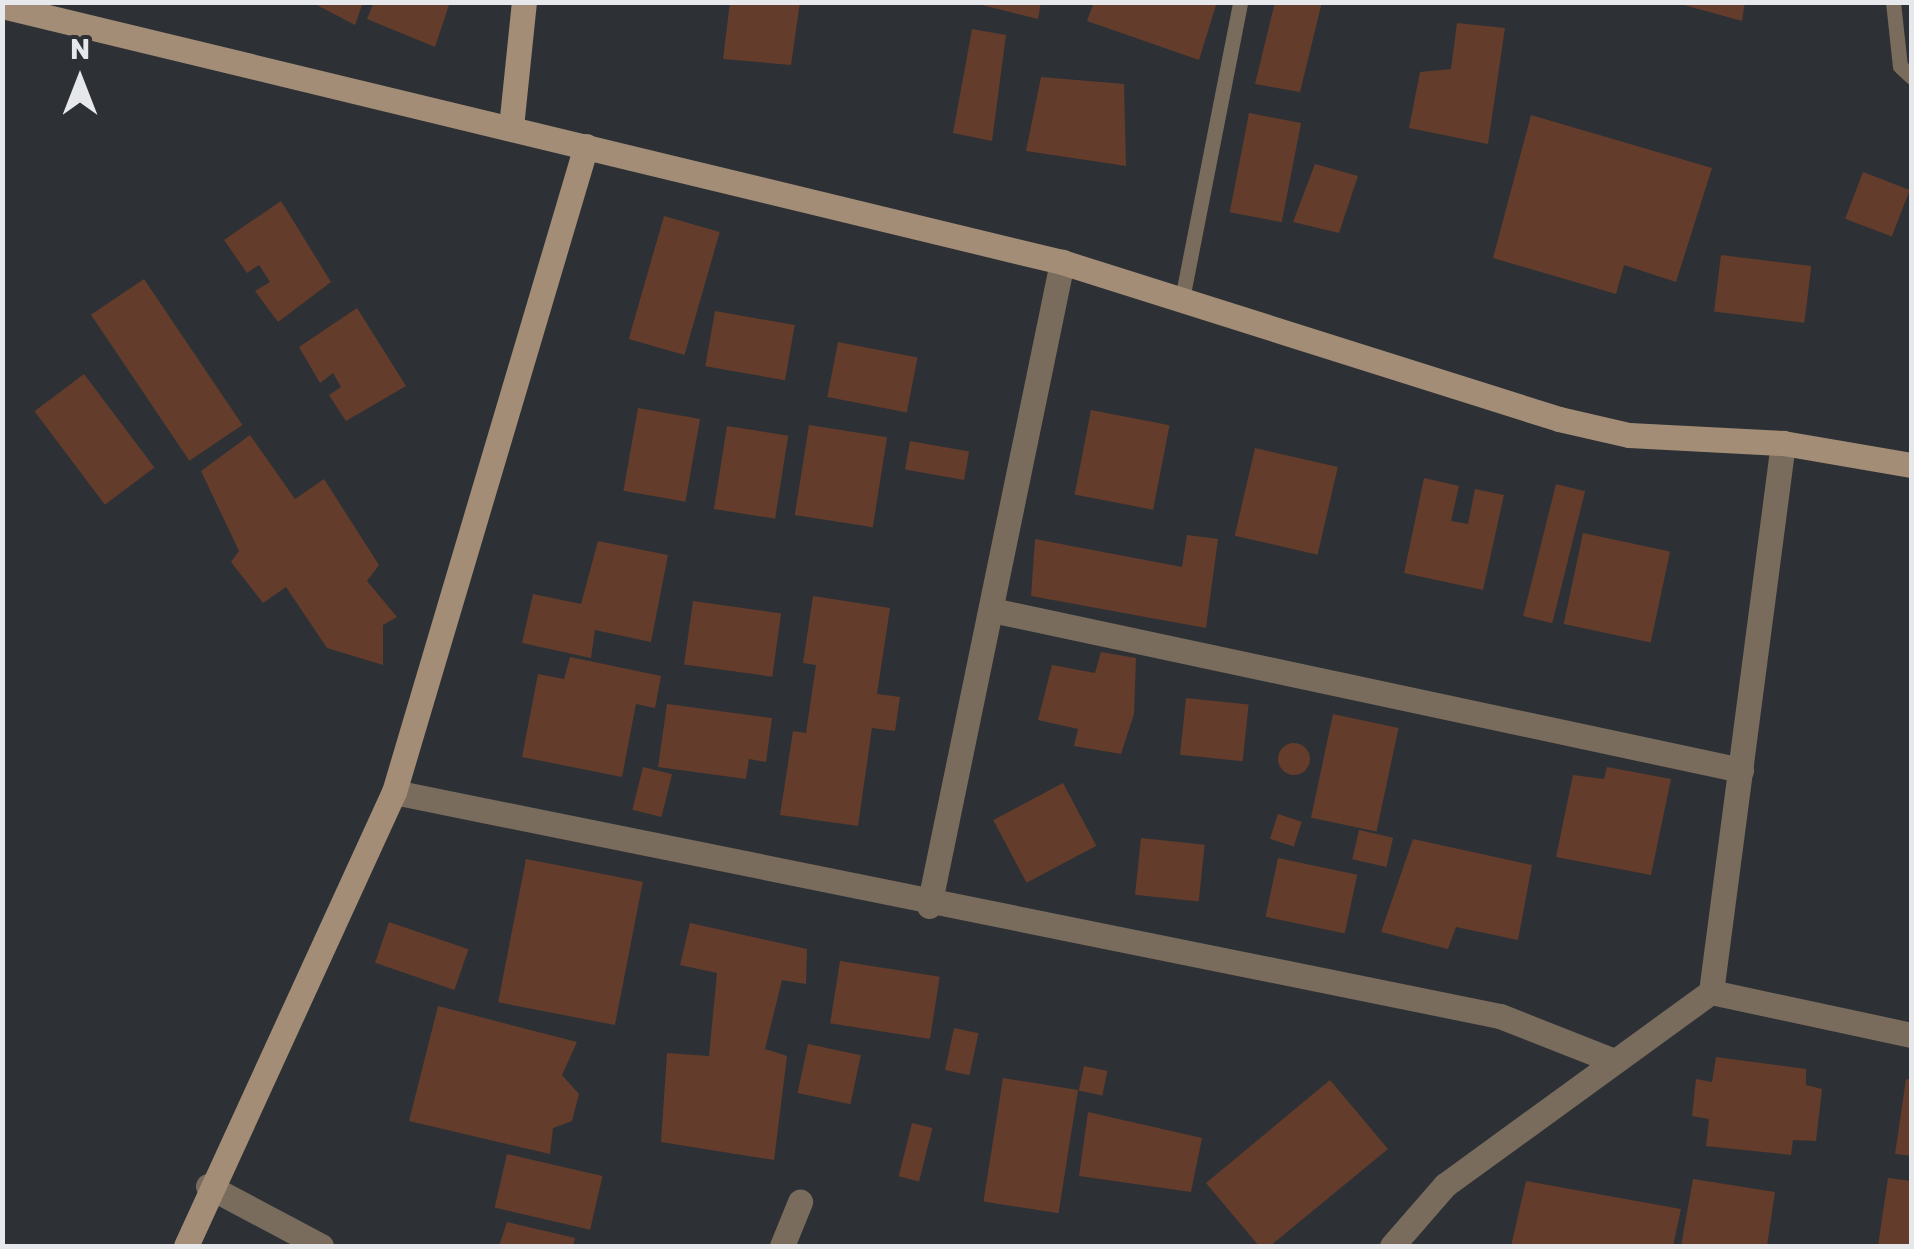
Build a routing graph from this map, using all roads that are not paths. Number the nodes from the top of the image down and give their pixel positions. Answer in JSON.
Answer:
{"nodes":[{"id":1,"x":524,"y":2,"type":"edge"},
{"id":2,"x":1240,"y":2,"type":"edge"},
{"id":3,"x":1893,"y":2,"type":"edge"},
{"id":4,"x":2,"y":6,"type":"edge"},
{"id":5,"x":1912,"y":78,"type":"edge"},
{"id":6,"x":511,"y":127,"type":"junction"},
{"id":7,"x":586,"y":146,"type":"junction"},
{"id":8,"x":1062,"y":262,"type":"junction"},
{"id":9,"x":1182,"y":299,"type":"junction"},
{"id":10,"x":1784,"y":443,"type":"junction"},
{"id":11,"x":1912,"y":464,"type":"edge"},
{"id":12,"x":992,"y":610,"type":"junction"},
{"id":13,"x":1742,"y":770,"type":"junction"},
{"id":14,"x":394,"y":792,"type":"junction"},
{"id":15,"x":929,"y":906,"type":"junction"},
{"id":16,"x":1710,"y":992,"type":"junction"},
{"id":17,"x":1912,"y":1034,"type":"edge"},
{"id":18,"x":1609,"y":1058,"type":"junction"},
{"id":19,"x":208,"y":1186,"type":"junction"},
{"id":20,"x":800,"y":1202,"type":"dead end"},
{"id":21,"x":186,"y":1246,"type":"edge"},
{"id":22,"x":321,"y":1246,"type":"edge"},
{"id":23,"x":782,"y":1246,"type":"edge"},
{"id":24,"x":1392,"y":1246,"type":"edge"}],
"edges":[{"from":1,"to":6,"type":"street"},
{"from":2,"to":9,"type":"lane"},
{"from":3,"to":5,"type":"lane"},
{"from":4,"to":6,"type":"street"},
{"from":6,"to":7,"type":"street"},
{"from":7,"to":8,"type":"street"},
{"from":7,"to":14,"type":"street"},
{"from":8,"to":9,"type":"street"},
{"from":8,"to":12,"type":"street"},
{"from":9,"to":10,"type":"street"},
{"from":10,"to":11,"type":"street"},
{"from":10,"to":13,"type":"street"},
{"from":12,"to":13,"type":"street"},
{"from":12,"to":15,"type":"street"},
{"from":13,"to":16,"type":"street"},
{"from":14,"to":15,"type":"street"},
{"from":14,"to":19,"type":"street"},
{"from":15,"to":18,"type":"street"},
{"from":16,"to":17,"type":"street"},
{"from":16,"to":18,"type":"street"},
{"from":18,"to":24,"type":"street"},
{"from":19,"to":21,"type":"street"},
{"from":19,"to":22,"type":"street"},
{"from":20,"to":23,"type":"street"}]}
